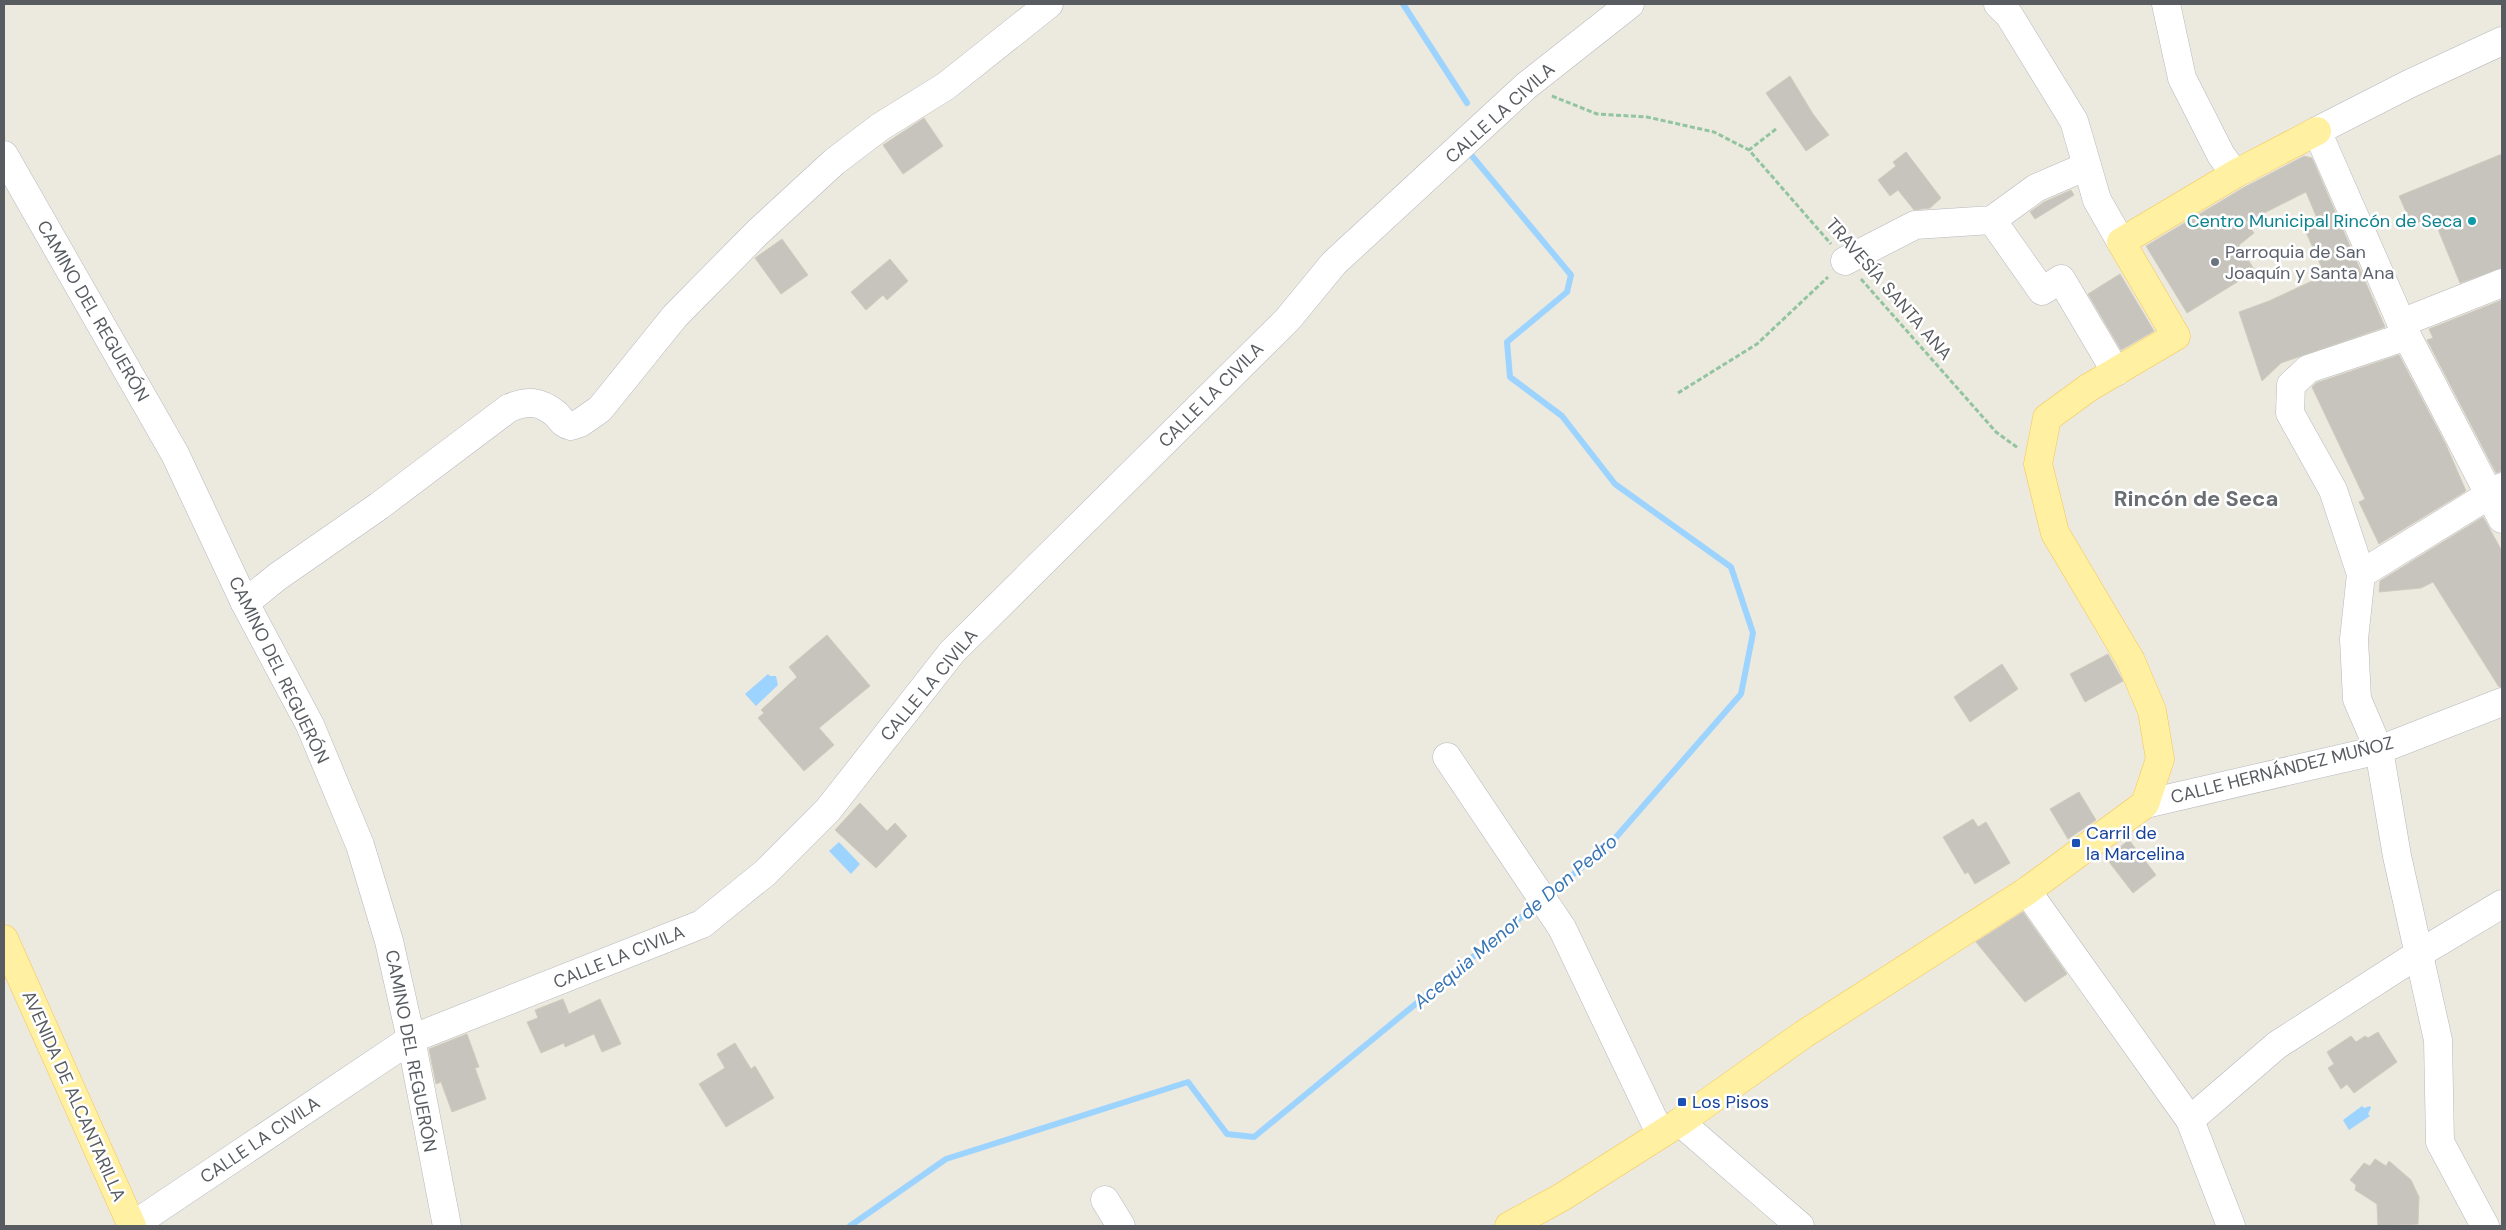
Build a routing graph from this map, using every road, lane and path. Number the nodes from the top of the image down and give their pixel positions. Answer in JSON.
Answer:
{"nodes":[{"id":1,"x":1049,"y":4,"type":"edge"},
{"id":2,"x":1630,"y":4,"type":"edge"},
{"id":3,"x":1998,"y":4,"type":"edge"},
{"id":4,"x":2166,"y":4,"type":"edge"},
{"id":5,"x":2502,"y":41,"type":"edge"},
{"id":6,"x":1526,"y":86,"type":"junction"},
{"id":7,"x":1776,"y":129,"type":"dead end"},
{"id":8,"x":2317,"y":131,"type":"junction"},
{"id":9,"x":1749,"y":150,"type":"junction"},
{"id":10,"x":4,"y":155,"type":"edge"},
{"id":11,"x":2087,"y":166,"type":"junction"},
{"id":12,"x":2235,"y":174,"type":"junction"},
{"id":13,"x":1992,"y":220,"type":"junction"},
{"id":14,"x":2121,"y":242,"type":"junction"},
{"id":15,"x":1845,"y":261,"type":"junction"},
{"id":16,"x":2502,"y":283,"type":"edge"},
{"id":17,"x":2404,"y":330,"type":"junction"},
{"id":18,"x":2116,"y":372,"type":"junction"},
{"id":19,"x":1678,"y":393,"type":"dead end"},
{"id":20,"x":2038,"y":464,"type":"junction"},
{"id":21,"x":2496,"y":490,"type":"edge"},
{"id":22,"x":2502,"y":519,"type":"edge"},
{"id":23,"x":2361,"y":574,"type":"junction"},
{"id":24,"x":245,"y":604,"type":"junction"},
{"id":25,"x":2502,"y":702,"type":"edge"},
{"id":26,"x":2379,"y":750,"type":"junction"},
{"id":27,"x":1447,"y":757,"type":"dead end"},
{"id":28,"x":2145,"y":804,"type":"junction"},
{"id":29,"x":2027,"y":891,"type":"junction"},
{"id":30,"x":2502,"y":904,"type":"edge"},
{"id":31,"x":4,"y":939,"type":"edge"},
{"id":32,"x":2420,"y":953,"type":"junction"},
{"id":33,"x":411,"y":1039,"type":"junction"},
{"id":34,"x":2190,"y":1120,"type":"junction"},
{"id":35,"x":1670,"y":1127,"type":"junction"},
{"id":36,"x":1106,"y":1200,"type":"dead end"},
{"id":37,"x":132,"y":1226,"type":"edge"},
{"id":38,"x":447,"y":1226,"type":"edge"},
{"id":39,"x":1121,"y":1226,"type":"edge"},
{"id":40,"x":1509,"y":1226,"type":"edge"},
{"id":41,"x":1800,"y":1226,"type":"edge"},
{"id":42,"x":2231,"y":1226,"type":"edge"},
{"id":43,"x":2485,"y":1226,"type":"edge"}],
"edges":[{"from":1,"to":24,"type":"street"},
{"from":2,"to":6,"type":"street","name":"CALLE LA CIVILA"},
{"from":3,"to":11,"type":"street"},
{"from":4,"to":12,"type":"street"},
{"from":5,"to":8,"type":"street"},
{"from":6,"to":9,"type":"path"},
{"from":6,"to":33,"type":"street","name":"CALLE LA CIVILA"},
{"from":7,"to":9,"type":"path"},
{"from":8,"to":12,"type":"main road"},
{"from":8,"to":17,"type":"street"},
{"from":9,"to":15,"type":"path","name":"TRAVESÍA SANTA ANA"},
{"from":10,"to":24,"type":"street","name":"CAMINO DEL REGUERÓN"},
{"from":11,"to":13,"type":"street"},
{"from":11,"to":14,"type":"street"},
{"from":12,"to":14,"type":"main road"},
{"from":13,"to":15,"type":"street"},
{"from":13,"to":18,"type":"street"},
{"from":14,"to":18,"type":"main road"},
{"from":15,"to":19,"type":"path"},
{"from":15,"to":20,"type":"path","name":"TRAVESÍA SANTA ANA"},
{"from":16,"to":17,"type":"street"},
{"from":17,"to":21,"type":"street"},
{"from":17,"to":23,"type":"street"},
{"from":18,"to":20,"type":"main road"},
{"from":20,"to":28,"type":"main road"},
{"from":21,"to":22,"type":"street"},
{"from":21,"to":23,"type":"street"},
{"from":23,"to":26,"type":"street"},
{"from":24,"to":33,"type":"street","name":"CAMINO DEL REGUERÓN"},
{"from":25,"to":26,"type":"street","name":"CALLE HERNÁNDEZ MUÑOZ"},
{"from":26,"to":28,"type":"street","name":"CALLE HERNÁNDEZ MUÑOZ"},
{"from":26,"to":32,"type":"street"},
{"from":27,"to":35,"type":"street"},
{"from":28,"to":29,"type":"main road"},
{"from":29,"to":34,"type":"street"},
{"from":29,"to":35,"type":"main road"},
{"from":30,"to":32,"type":"street"},
{"from":31,"to":37,"type":"main road","name":"AVENIDA DE ALCANTARILLA"},
{"from":32,"to":34,"type":"street"},
{"from":32,"to":43,"type":"street"},
{"from":33,"to":37,"type":"street","name":"CALLE LA CIVILA"},
{"from":33,"to":38,"type":"street","name":"CAMINO DEL REGUERÓN"},
{"from":34,"to":42,"type":"street"},
{"from":35,"to":40,"type":"main road"},
{"from":35,"to":41,"type":"street"},
{"from":36,"to":39,"type":"street"}]}
